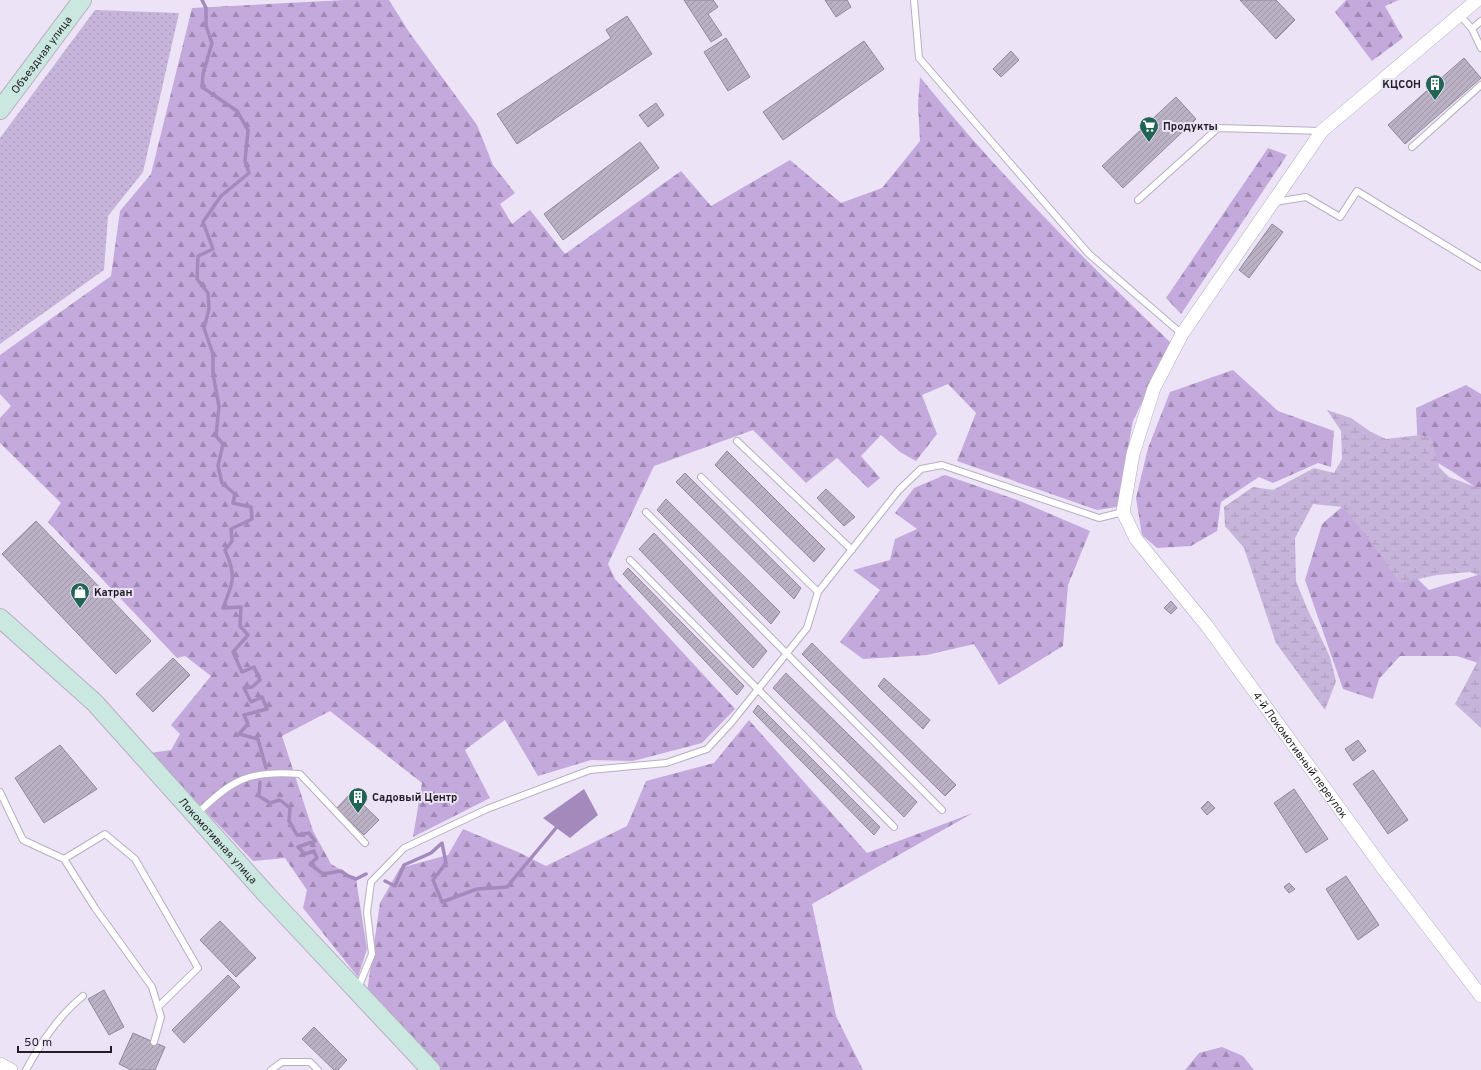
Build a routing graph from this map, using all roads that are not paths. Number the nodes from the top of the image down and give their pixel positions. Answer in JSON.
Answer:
{"nodes":[{"id":1,"x":82,"y":0,"type":"edge"},
{"id":2,"x":914,"y":0,"type":"edge"},
{"id":3,"x":1477,"y":0,"type":"edge"},
{"id":4,"x":1460,"y":15,"type":"junction"},
{"id":5,"x":1481,"y":21,"type":"edge"},
{"id":6,"x":1472,"y":29,"type":"junction"},
{"id":7,"x":1481,"y":39,"type":"edge"},
{"id":8,"x":1481,"y":48,"type":"edge"},
{"id":9,"x":1481,"y":85,"type":"edge"},
{"id":10,"x":0,"y":110,"type":"edge"},
{"id":11,"x":1322,"y":131,"type":"junction"},
{"id":12,"x":1412,"y":147,"type":"dead end"},
{"id":13,"x":1138,"y":200,"type":"dead end"},
{"id":14,"x":1273,"y":202,"type":"junction"},
{"id":15,"x":1481,"y":267,"type":"edge"},
{"id":16,"x":1182,"y":334,"type":"junction"},
{"id":17,"x":737,"y":441,"type":"dead end"},
{"id":18,"x":701,"y":477,"type":"dead end"},
{"id":19,"x":646,"y":512,"type":"dead end"},
{"id":20,"x":1123,"y":512,"type":"junction"},
{"id":21,"x":852,"y":550,"type":"junction"},
{"id":22,"x":630,"y":560,"type":"dead end"},
{"id":23,"x":818,"y":592,"type":"junction"},
{"id":24,"x":0,"y":618,"type":"edge"},
{"id":25,"x":786,"y":654,"type":"junction"},
{"id":26,"x":758,"y":689,"type":"junction"},
{"id":27,"x":0,"y":792,"type":"edge"},
{"id":28,"x":942,"y":810,"type":"dead end"},
{"id":29,"x":196,"y":815,"type":"junction"},
{"id":30,"x":894,"y":827,"type":"dead end"},
{"id":31,"x":365,"y":843,"type":"dead end"},
{"id":32,"x":64,"y":859,"type":"junction"},
{"id":33,"x":357,"y":992,"type":"junction"},
{"id":34,"x":83,"y":996,"type":"dead end"},
{"id":35,"x":1481,"y":996,"type":"edge"},
{"id":36,"x":158,"y":1007,"type":"junction"},
{"id":37,"x":154,"y":1042,"type":"dead end"},
{"id":38,"x":0,"y":1064,"type":"edge"},
{"id":39,"x":11,"y":1070,"type":"edge"},
{"id":40,"x":26,"y":1070,"type":"edge"},
{"id":41,"x":271,"y":1070,"type":"edge"},
{"id":42,"x":318,"y":1070,"type":"edge"},
{"id":43,"x":430,"y":1070,"type":"edge"}],
"edges":[{"from":1,"to":10,"type":"street","name":"Объездная улица"},
{"from":2,"to":16,"type":"lane"},
{"from":3,"to":4,"type":"street"},
{"from":4,"to":6,"type":"lane"},
{"from":4,"to":11,"type":"street"},
{"from":5,"to":6,"type":"lane"},
{"from":6,"to":7,"type":"lane"},
{"from":6,"to":8,"type":"lane"},
{"from":9,"to":12,"type":"lane"},
{"from":11,"to":13,"type":"lane"},
{"from":11,"to":14,"type":"street"},
{"from":14,"to":15,"type":"lane"},
{"from":14,"to":16,"type":"street"},
{"from":16,"to":20,"type":"street"},
{"from":17,"to":21,"type":"lane"},
{"from":18,"to":23,"type":"lane"},
{"from":19,"to":25,"type":"lane"},
{"from":20,"to":21,"type":"lane"},
{"from":20,"to":35,"type":"street","name":"4-й Локомотивный переулок"},
{"from":21,"to":23,"type":"lane"},
{"from":22,"to":26,"type":"lane"},
{"from":23,"to":25,"type":"lane"},
{"from":24,"to":29,"type":"street","name":"Локомотивная улица"},
{"from":25,"to":26,"type":"lane"},
{"from":25,"to":28,"type":"lane"},
{"from":26,"to":30,"type":"lane"},
{"from":26,"to":33,"type":"lane"},
{"from":27,"to":32,"type":"lane"},
{"from":29,"to":31,"type":"lane"},
{"from":29,"to":33,"type":"street","name":"Локомотивная улица"},
{"from":32,"to":36,"type":"lane"},
{"from":32,"to":36,"type":"lane"},
{"from":33,"to":43,"type":"street","name":"Локомотивная улица"},
{"from":34,"to":40,"type":"lane"},
{"from":36,"to":37,"type":"lane"},
{"from":38,"to":39,"type":"street"},
{"from":41,"to":42,"type":"lane"}]}
